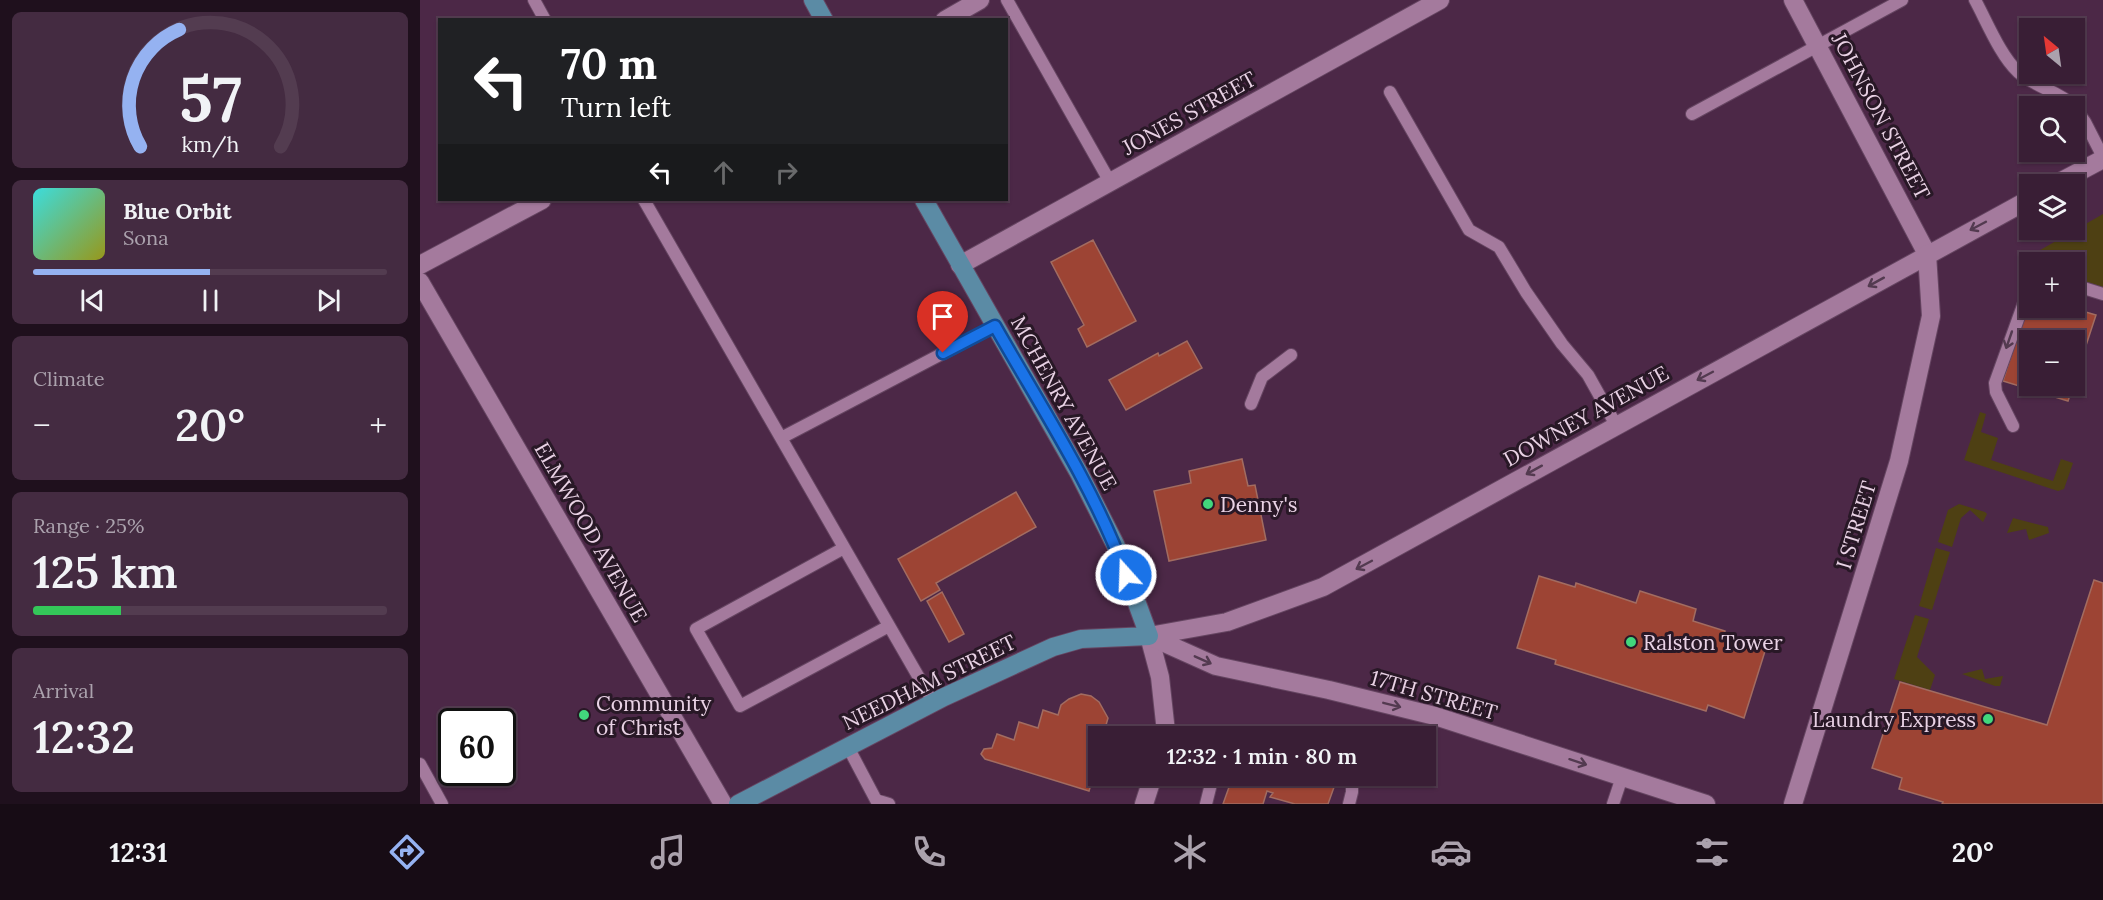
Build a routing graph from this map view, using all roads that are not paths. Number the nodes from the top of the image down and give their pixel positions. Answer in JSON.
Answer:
{"nodes":[{"id":1,"x":534,"y":0,"type":"edge"},
{"id":2,"x":813,"y":0,"type":"edge"},
{"id":3,"x":980,"y":0,"type":"edge"},
{"id":4,"x":1007,"y":0,"type":"edge"},
{"id":5,"x":1440,"y":0,"type":"edge"},
{"id":6,"x":1793,"y":0,"type":"edge"},
{"id":7,"x":1902,"y":0,"type":"edge"},
{"id":8,"x":1975,"y":0,"type":"edge"},
{"id":9,"x":544,"y":18,"type":"edge"},
{"id":10,"x":823,"y":18,"type":"edge"},
{"id":11,"x":948,"y":18,"type":"edge"},
{"id":12,"x":1818,"y":45,"type":"junction"},
{"id":13,"x":1390,"y":92,"type":"dead end"},
{"id":14,"x":2060,"y":96,"type":"edge"},
{"id":15,"x":1692,"y":114,"type":"dead end"},
{"id":16,"x":2085,"y":122,"type":"edge"},
{"id":17,"x":2103,"y":158,"type":"edge"},
{"id":18,"x":2074,"y":174,"type":"edge"},
{"id":19,"x":1110,"y":182,"type":"junction"},
{"id":20,"x":540,"y":201,"type":"edge"},
{"id":21,"x":645,"y":201,"type":"edge"},
{"id":22,"x":925,"y":201,"type":"edge"},
{"id":23,"x":2019,"y":205,"type":"edge"},
{"id":24,"x":1927,"y":254,"type":"junction"},
{"id":25,"x":420,"y":265,"type":"edge"},
{"id":26,"x":960,"y":265,"type":"junction"},
{"id":27,"x":420,"y":282,"type":"edge"},
{"id":28,"x":2085,"y":288,"type":"edge"},
{"id":29,"x":2103,"y":294,"type":"edge"},
{"id":30,"x":2019,"y":316,"type":"edge"},
{"id":31,"x":995,"y":326,"type":"junction"},
{"id":32,"x":1291,"y":355,"type":"dead end"},
{"id":33,"x":1251,"y":404,"type":"dead end"},
{"id":34,"x":1616,"y":425,"type":"junction"},
{"id":35,"x":2013,"y":426,"type":"dead end"},
{"id":36,"x":781,"y":438,"type":"junction"},
{"id":37,"x":844,"y":548,"type":"junction"},
{"id":38,"x":889,"y":626,"type":"junction"},
{"id":39,"x":1149,"y":636,"type":"junction"},
{"id":40,"x":933,"y":702,"type":"junction"},
{"id":41,"x":1165,"y":726,"type":"edge"},
{"id":42,"x":848,"y":747,"type":"junction"},
{"id":43,"x":420,"y":764,"type":"edge"},
{"id":44,"x":1622,"y":777,"type":"junction"},
{"id":45,"x":1150,"y":786,"type":"edge"},
{"id":46,"x":1210,"y":786,"type":"edge"},
{"id":47,"x":1352,"y":786,"type":"edge"},
{"id":48,"x":442,"y":804,"type":"edge"},
{"id":49,"x":723,"y":804,"type":"edge"},
{"id":50,"x":738,"y":804,"type":"edge"},
{"id":51,"x":889,"y":804,"type":"edge"},
{"id":52,"x":1144,"y":804,"type":"edge"},
{"id":53,"x":1206,"y":804,"type":"edge"},
{"id":54,"x":1349,"y":804,"type":"edge"},
{"id":55,"x":1613,"y":804,"type":"edge"},
{"id":56,"x":1706,"y":804,"type":"edge"},
{"id":57,"x":1793,"y":804,"type":"edge"}],
"edges":[{"from":1,"to":9,"type":"lane"},
{"from":2,"to":10,"type":"main road"},
{"from":3,"to":11,"type":"street"},
{"from":4,"to":19,"type":"lane"},
{"from":5,"to":19,"type":"street","name":"JONES STREET"},
{"from":6,"to":12,"type":"street","name":"JOHNSON STREET"},
{"from":7,"to":12,"type":"lane"},
{"from":8,"to":14,"type":"lane"},
{"from":12,"to":15,"type":"lane"},
{"from":12,"to":24,"type":"street","name":"JOHNSON STREET"},
{"from":13,"to":34,"type":"lane"},
{"from":16,"to":17,"type":"lane"},
{"from":17,"to":18,"type":"street"},
{"from":19,"to":26,"type":"street","name":"JONES STREET"},
{"from":20,"to":25,"type":"street"},
{"from":21,"to":36,"type":"lane"},
{"from":22,"to":26,"type":"main road","name":"MCHENRY AVENUE"},
{"from":23,"to":24,"type":"street","name":"DOWNEY AVENUE","one_way":true},
{"from":24,"to":34,"type":"street","name":"DOWNEY AVENUE","one_way":true},
{"from":24,"to":57,"type":"street","name":"I STREET"},
{"from":26,"to":31,"type":"main road","name":"MCHENRY AVENUE"},
{"from":27,"to":49,"type":"street","name":"ELMWOOD AVENUE"},
{"from":28,"to":29,"type":"lane"},
{"from":30,"to":35,"type":"lane","one_way":true},
{"from":31,"to":36,"type":"lane"},
{"from":31,"to":39,"type":"main road","name":"MCHENRY AVENUE"},
{"from":32,"to":33,"type":"lane"},
{"from":34,"to":39,"type":"street","name":"DOWNEY AVENUE","one_way":true},
{"from":36,"to":37,"type":"lane"},
{"from":37,"to":38,"type":"lane"},
{"from":37,"to":38,"type":"lane"},
{"from":38,"to":40,"type":"lane"},
{"from":39,"to":40,"type":"main road","name":"NEEDHAM STREET"},
{"from":39,"to":41,"type":"street"},
{"from":39,"to":44,"type":"street","name":"17TH STREET","one_way":true},
{"from":40,"to":42,"type":"main road","name":"NEEDHAM STREET"},
{"from":42,"to":50,"type":"main road","name":"NEEDHAM STREET"},
{"from":42,"to":51,"type":"lane"},
{"from":43,"to":48,"type":"lane"},
{"from":44,"to":55,"type":"lane"},
{"from":44,"to":56,"type":"street","name":"17TH STREET"},
{"from":45,"to":52,"type":"street"},
{"from":46,"to":53,"type":"lane"},
{"from":47,"to":54,"type":"lane"}]}
